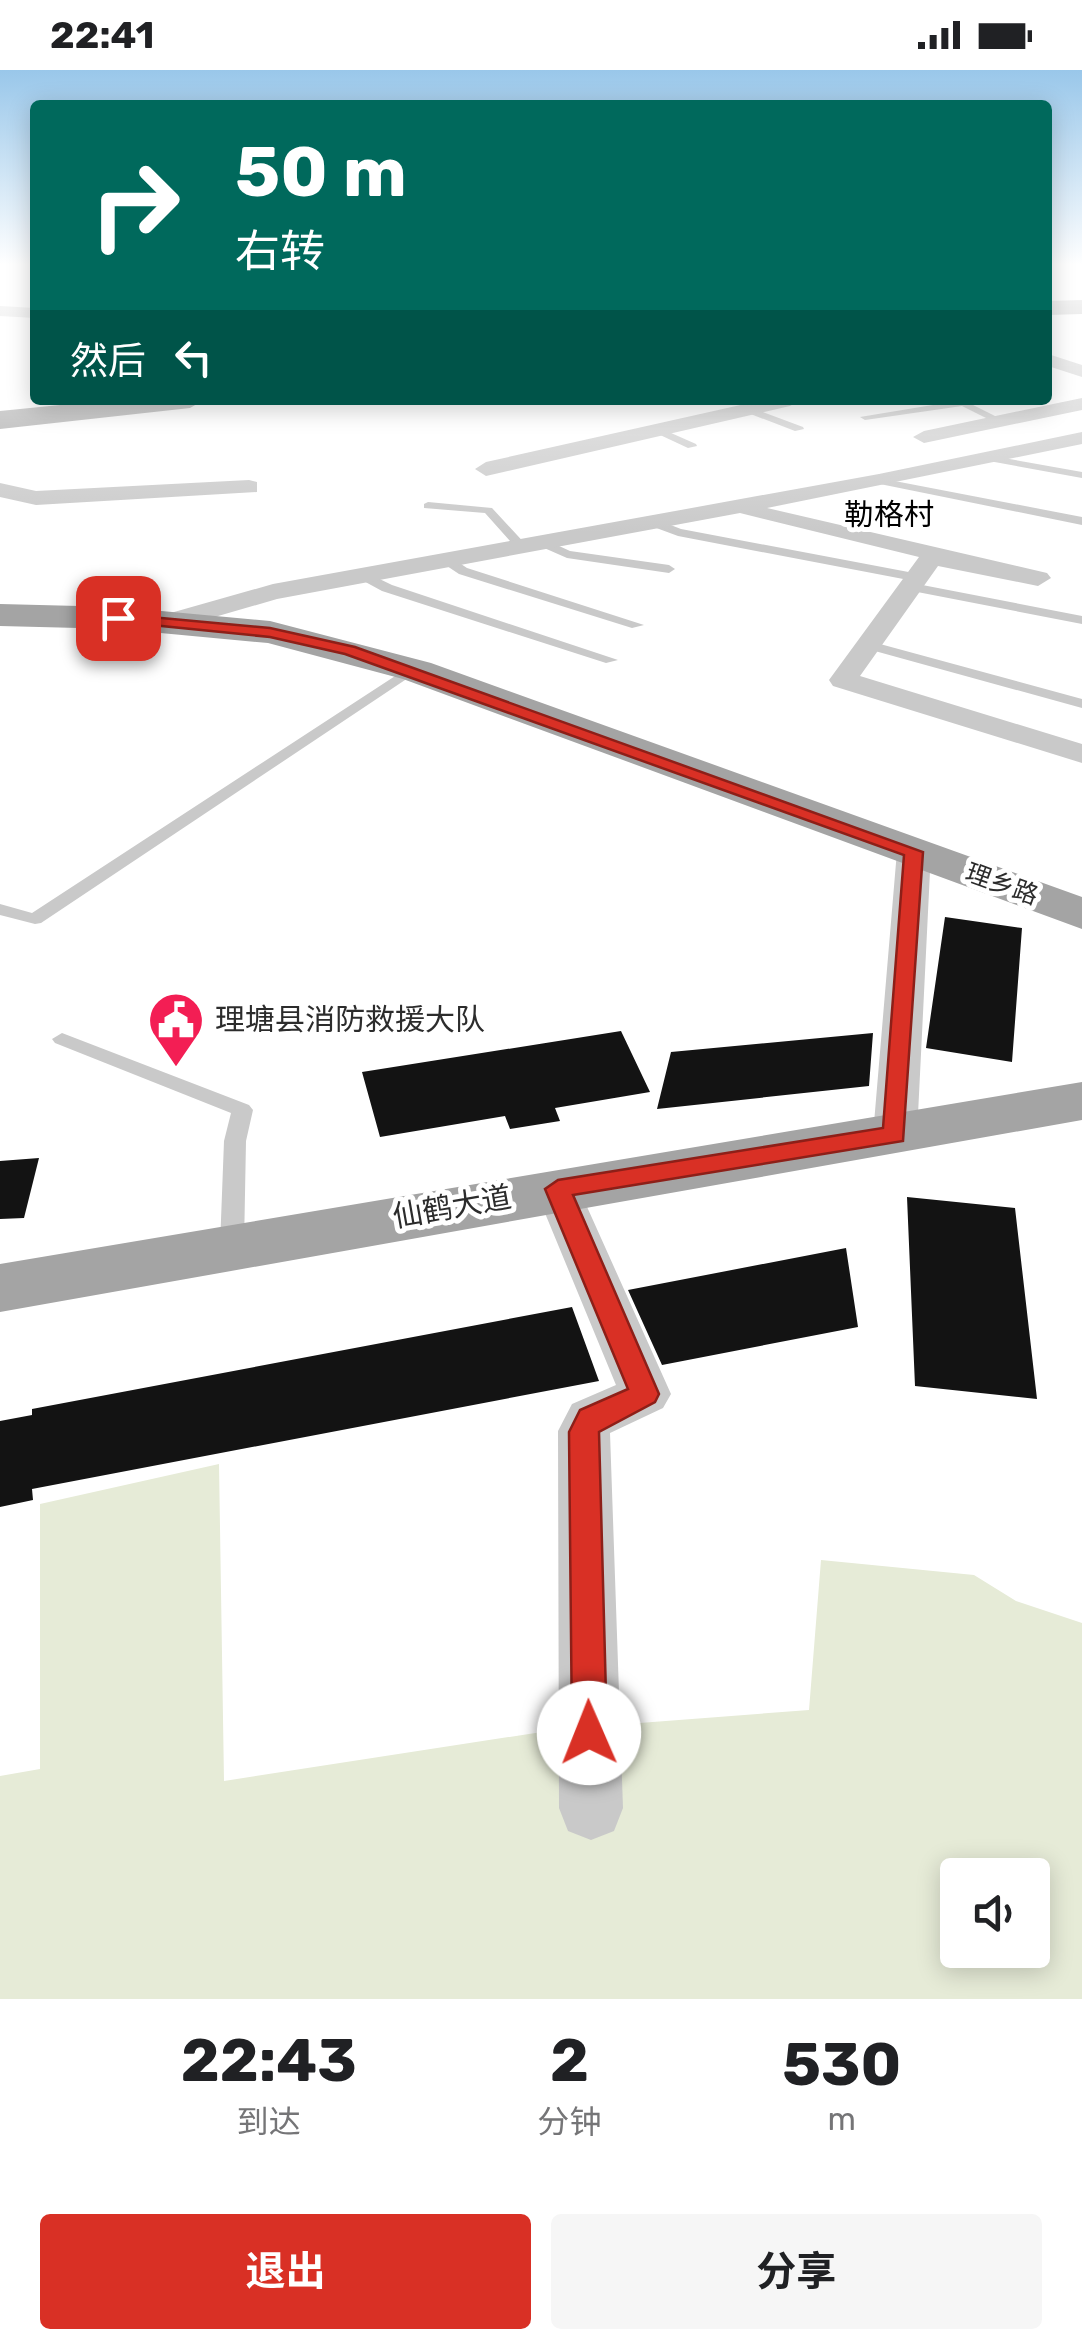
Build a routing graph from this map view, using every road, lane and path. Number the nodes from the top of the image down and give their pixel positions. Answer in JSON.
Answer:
{"nodes":[{"id":1,"x":1052,"y":360,"type":"edge"},
{"id":2,"x":1082,"y":371,"type":"edge"},
{"id":3,"x":1082,"y":404,"type":"edge"},
{"id":4,"x":142,"y":405,"type":"edge"},
{"id":5,"x":773,"y":405,"type":"edge"},
{"id":6,"x":956,"y":405,"type":"edge"},
{"id":7,"x":966,"y":405,"type":"edge"},
{"id":8,"x":752,"y":411,"type":"junction"},
{"id":9,"x":865,"y":417,"type":"dead end"},
{"id":10,"x":0,"y":420,"type":"edge"},
{"id":11,"x":1000,"y":421,"type":"junction"},
{"id":12,"x":798,"y":429,"type":"dead end"},
{"id":13,"x":662,"y":432,"type":"junction"},
{"id":14,"x":924,"y":437,"type":"dead end"},
{"id":15,"x":1082,"y":438,"type":"edge"},
{"id":16,"x":692,"y":446,"type":"dead end"},
{"id":17,"x":993,"y":459,"type":"junction"},
{"id":18,"x":486,"y":469,"type":"dead end"},
{"id":19,"x":1082,"y":475,"type":"edge"},
{"id":20,"x":879,"y":482,"type":"junction"},
{"id":21,"x":250,"y":487,"type":"dead end"},
{"id":22,"x":0,"y":490,"type":"edge"},
{"id":23,"x":428,"y":506,"type":"dead end"},
{"id":24,"x":742,"y":507,"type":"junction"},
{"id":25,"x":1082,"y":521,"type":"edge"},
{"id":26,"x":655,"y":523,"type":"junction"},
{"id":27,"x":535,"y":546,"type":"junction"},
{"id":28,"x":448,"y":561,"type":"junction"},
{"id":29,"x":669,"y":570,"type":"dead end"},
{"id":30,"x":922,"y":574,"type":"junction"},
{"id":31,"x":366,"y":576,"type":"junction"},
{"id":32,"x":1038,"y":578,"type":"dead end"},
{"id":33,"x":0,"y":615,"type":"edge"},
{"id":34,"x":1082,"y":620,"type":"edge"},
{"id":35,"x":170,"y":622,"type":"junction"},
{"id":36,"x":637,"y":625,"type":"dead end"},
{"id":37,"x":869,"y":645,"type":"junction"},
{"id":38,"x":611,"y":660,"type":"dead end"},
{"id":39,"x":412,"y":669,"type":"junction"},
{"id":40,"x":1082,"y":704,"type":"edge"},
{"id":41,"x":1082,"y":754,"type":"edge"},
{"id":42,"x":914,"y":852,"type":"junction"},
{"id":43,"x":0,"y":908,"type":"edge"},
{"id":44,"x":1082,"y":914,"type":"edge"},
{"id":45,"x":62,"y":1039,"type":"dead end"},
{"id":46,"x":1082,"y":1100,"type":"edge"},
{"id":47,"x":894,"y":1135,"type":"junction"},
{"id":48,"x":558,"y":1189,"type":"junction"},
{"id":49,"x":232,"y":1246,"type":"junction"},
{"id":50,"x":0,"y":1288,"type":"edge"},
{"id":51,"x":590,"y":1808,"type":"dead end"}],
"edges":[{"from":1,"to":2,"type":"street"},
{"from":3,"to":11,"type":"street"},
{"from":4,"to":10,"type":"main road"},
{"from":5,"to":8,"type":"street"},
{"from":6,"to":9,"type":"lane"},
{"from":7,"to":11,"type":"lane"},
{"from":8,"to":12,"type":"lane"},
{"from":8,"to":13,"type":"street"},
{"from":11,"to":14,"type":"street"},
{"from":13,"to":16,"type":"lane"},
{"from":13,"to":18,"type":"street"},
{"from":15,"to":17,"type":"street"},
{"from":17,"to":19,"type":"lane"},
{"from":17,"to":20,"type":"street"},
{"from":20,"to":24,"type":"street"},
{"from":20,"to":25,"type":"lane"},
{"from":21,"to":22,"type":"street"},
{"from":23,"to":27,"type":"lane"},
{"from":24,"to":26,"type":"street"},
{"from":24,"to":30,"type":"street"},
{"from":26,"to":27,"type":"street"},
{"from":26,"to":30,"type":"lane"},
{"from":27,"to":28,"type":"street"},
{"from":27,"to":29,"type":"lane"},
{"from":28,"to":31,"type":"street"},
{"from":28,"to":36,"type":"lane"},
{"from":30,"to":32,"type":"street"},
{"from":30,"to":34,"type":"lane"},
{"from":30,"to":37,"type":"street"},
{"from":31,"to":35,"type":"street"},
{"from":31,"to":38,"type":"lane"},
{"from":33,"to":35,"type":"main road","name":"理乡路"},
{"from":35,"to":39,"type":"main road","name":"理乡路"},
{"from":37,"to":40,"type":"lane"},
{"from":37,"to":41,"type":"street"},
{"from":39,"to":42,"type":"main road","name":"理乡路"},
{"from":39,"to":43,"type":"lane"},
{"from":42,"to":44,"type":"main road","name":"理乡路"},
{"from":42,"to":47,"type":"street"},
{"from":45,"to":49,"type":"lane"},
{"from":46,"to":47,"type":"main road","name":"仙鹤大道"},
{"from":47,"to":48,"type":"main road","name":"仙鹤大道"},
{"from":48,"to":49,"type":"main road","name":"仙鹤大道"},
{"from":48,"to":51,"type":"street"},
{"from":49,"to":50,"type":"main road","name":"仙鹤大道"}]}
